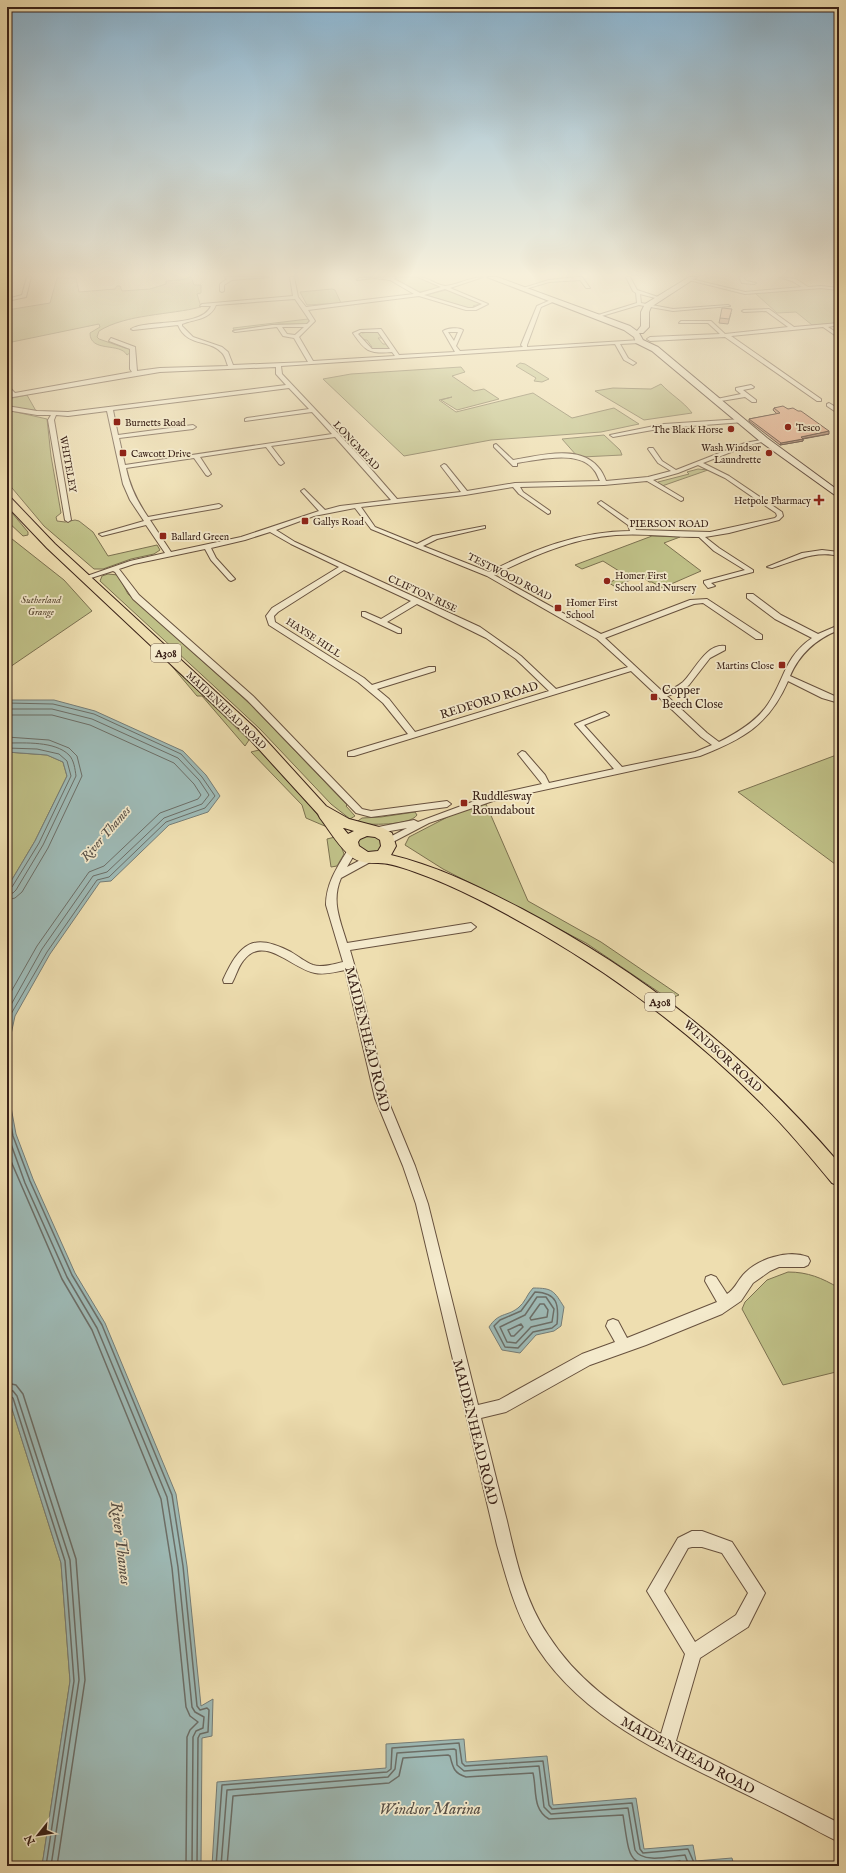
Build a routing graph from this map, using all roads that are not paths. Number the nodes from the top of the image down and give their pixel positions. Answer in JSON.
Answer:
{"nodes":[{"id":1,"x":134,"y":364,"type":"edge"},
{"id":2,"x":288,"y":364,"type":"edge"},
{"id":3,"x":674,"y":364,"type":"edge"},
{"id":4,"x":769,"y":364,"type":"edge"},
{"id":5,"x":279,"y":365,"type":"junction"},
{"id":6,"x":231,"y":367,"type":"joint"},
{"id":7,"x":135,"y":373,"type":"junction"},
{"id":8,"x":7,"y":386,"type":"edge"},
{"id":9,"x":290,"y":386,"type":"junction"},
{"id":10,"x":751,"y":387,"type":"dead end"},
{"id":11,"x":14,"y":395,"type":"junction"},
{"id":12,"x":746,"y":395,"type":"junction"},
{"id":13,"x":7,"y":396,"type":"edge"},
{"id":14,"x":715,"y":400,"type":"junction"},
{"id":15,"x":819,"y":400,"type":"dead end"},
{"id":16,"x":762,"y":401,"type":"dead end"},
{"id":17,"x":829,"y":405,"type":"dead end"},
{"id":18,"x":7,"y":408,"type":"edge"},
{"id":19,"x":110,"y":410,"type":"junction"},
{"id":20,"x":312,"y":410,"type":"junction"},
{"id":21,"x":839,"y":412,"type":"edge"},
{"id":22,"x":54,"y":414,"type":"junction"},
{"id":23,"x":247,"y":420,"type":"dead end"},
{"id":24,"x":742,"y":421,"type":"junction"},
{"id":25,"x":193,"y":427,"type":"dead end"},
{"id":26,"x":613,"y":435,"type":"dead end"},
{"id":27,"x":336,"y":436,"type":"junction"},
{"id":28,"x":116,"y":437,"type":"junction"},
{"id":29,"x":764,"y":440,"type":"junction"},
{"id":30,"x":268,"y":446,"type":"junction"},
{"id":31,"x":500,"y":449,"type":"dead end"},
{"id":32,"x":651,"y":449,"type":"dead end"},
{"id":33,"x":197,"y":457,"type":"junction"},
{"id":34,"x":281,"y":463,"type":"dead end"},
{"id":35,"x":700,"y":464,"type":"junction"},
{"id":36,"x":444,"y":466,"type":"dead end"},
{"id":37,"x":122,"y":467,"type":"junction"},
{"id":38,"x":676,"y":472,"type":"junction"},
{"id":39,"x":208,"y":474,"type":"dead end"},
{"id":40,"x":648,"y":478,"type":"junction"},
{"id":41,"x":604,"y":483,"type":"junction"},
{"id":42,"x":515,"y":485,"type":"junction"},
{"id":43,"x":304,"y":491,"type":"dead end"},
{"id":44,"x":465,"y":493,"type":"junction"},
{"id":45,"x":839,"y":495,"type":"edge"},
{"id":46,"x":681,"y":499,"type":"dead end"},
{"id":47,"x":7,"y":500,"type":"edge"},
{"id":48,"x":395,"y":501,"type":"junction"},
{"id":49,"x":601,"y":503,"type":"dead end"},
{"id":50,"x":219,"y":506,"type":"dead end"},
{"id":51,"x":357,"y":506,"type":"junction"},
{"id":52,"x":323,"y":512,"type":"junction"},
{"id":53,"x":548,"y":512,"type":"dead end"},
{"id":54,"x":66,"y":518,"type":"dead end"},
{"id":55,"x":148,"y":521,"type":"junction"},
{"id":56,"x":483,"y":527,"type":"dead end"},
{"id":57,"x":272,"y":530,"type":"junction"},
{"id":58,"x":634,"y":533,"type":"junction"},
{"id":59,"x":102,"y":534,"type":"dead end"},
{"id":60,"x":701,"y":535,"type":"junction"},
{"id":61,"x":207,"y":546,"type":"junction"},
{"id":62,"x":418,"y":546,"type":"junction"},
{"id":63,"x":169,"y":554,"type":"junction"},
{"id":64,"x":839,"y":554,"type":"edge"},
{"id":65,"x":775,"y":567,"type":"dead end"},
{"id":66,"x":114,"y":568,"type":"junction"},
{"id":67,"x":344,"y":568,"type":"junction"},
{"id":68,"x":489,"y":575,"type":"junction"},
{"id":69,"x":86,"y":578,"type":"junction"},
{"id":70,"x":231,"y":579,"type":"dead end"},
{"id":71,"x":711,"y":586,"type":"dead end"},
{"id":72,"x":750,"y":596,"type":"dead end"},
{"id":73,"x":416,"y":601,"type":"junction"},
{"id":74,"x":759,"y":602,"type":"junction"},
{"id":75,"x":749,"y":605,"type":"dead end"},
{"id":76,"x":365,"y":614,"type":"dead end"},
{"id":77,"x":382,"y":622,"type":"junction"},
{"id":78,"x":839,"y":627,"type":"edge"},
{"id":79,"x":398,"y":631,"type":"dead end"},
{"id":80,"x":600,"y":637,"type":"junction"},
{"id":81,"x":760,"y":637,"type":"dead end"},
{"id":82,"x":817,"y":637,"type":"junction"},
{"id":83,"x":721,"y":650,"type":"dead end"},
{"id":84,"x":633,"y":668,"type":"junction"},
{"id":85,"x":427,"y":669,"type":"dead end"},
{"id":86,"x":786,"y":677,"type":"junction"},
{"id":87,"x":372,"y":688,"type":"junction"},
{"id":88,"x":554,"y":692,"type":"junction"},
{"id":89,"x":662,"y":696,"type":"junction"},
{"id":90,"x":839,"y":702,"type":"edge"},
{"id":91,"x":605,"y":715,"type":"dead end"},
{"id":92,"x":413,"y":735,"type":"junction"},
{"id":93,"x":718,"y":745,"type":"junction"},
{"id":94,"x":351,"y":754,"type":"dead end"},
{"id":95,"x":528,"y":757,"type":"dead end"},
{"id":96,"x":620,"y":771,"type":"junction"},
{"id":97,"x":547,"y":786,"type":"junction"},
{"id":98,"x":447,"y":804,"type":"dead end"},
{"id":99,"x":418,"y":808,"type":"junction"},
{"id":100,"x":321,"y":809,"type":"junction"},
{"id":101,"x":426,"y":820,"type":"junction"},
{"id":102,"x":371,"y":830,"type":"junction"},
{"id":103,"x":389,"y":841,"type":"junction"},
{"id":104,"x":352,"y":849,"type":"junction"},
{"id":105,"x":373,"y":857,"type":"junction"},
{"id":106,"x":337,"y":876,"type":"junction"},
{"id":107,"x":442,"y":876,"type":"junction"},
{"id":108,"x":471,"y":927,"type":"dead end"},
{"id":109,"x":344,"y":947,"type":"junction"},
{"id":110,"x":349,"y":965,"type":"junction"},
{"id":111,"x":228,"y":980,"type":"dead end"},
{"id":112,"x":839,"y":1177,"type":"edge"},
{"id":113,"x":804,"y":1261,"type":"dead end"},
{"id":114,"x":711,"y":1281,"type":"dead end"},
{"id":115,"x":725,"y":1303,"type":"junction"},
{"id":116,"x":613,"y":1326,"type":"dead end"},
{"id":117,"x":624,"y":1346,"type":"junction"},
{"id":118,"x":472,"y":1413,"type":"junction"},
{"id":119,"x":693,"y":1653,"type":"junction"},
{"id":120,"x":666,"y":1746,"type":"junction"},
{"id":121,"x":839,"y":1834,"type":"edge"}],
"edges":[{"from":1,"to":7,"type":"street"},
{"from":2,"to":5,"type":"street"},
{"from":3,"to":14,"type":"main road"},
{"from":4,"to":15,"type":"street"},
{"from":5,"to":6,"type":"street"},
{"from":5,"to":9,"type":"street","name":"LONGMEAD"},
{"from":6,"to":7,"type":"street"},
{"from":7,"to":11,"type":"street"},
{"from":8,"to":11,"type":"street"},
{"from":9,"to":19,"type":"street"},
{"from":9,"to":20,"type":"street","name":"LONGMEAD"},
{"from":10,"to":12,"type":"street"},
{"from":11,"to":13,"type":"street"},
{"from":12,"to":14,"type":"street"},
{"from":12,"to":16,"type":"street"},
{"from":14,"to":24,"type":"main road"},
{"from":17,"to":21,"type":"street"},
{"from":18,"to":22,"type":"street"},
{"from":19,"to":22,"type":"street"},
{"from":19,"to":28,"type":"street"},
{"from":20,"to":23,"type":"street"},
{"from":20,"to":27,"type":"street","name":"LONGMEAD"},
{"from":22,"to":54,"type":"street","name":"WHITELEY"},
{"from":24,"to":26,"type":"street"},
{"from":24,"to":29,"type":"main road"},
{"from":25,"to":28,"type":"street"},
{"from":27,"to":30,"type":"street"},
{"from":27,"to":48,"type":"street","name":"LONGMEAD"},
{"from":28,"to":37,"type":"street"},
{"from":29,"to":35,"type":"street"},
{"from":29,"to":45,"type":"main road"},
{"from":30,"to":33,"type":"street"},
{"from":30,"to":34,"type":"street"},
{"from":31,"to":41,"type":"street"},
{"from":32,"to":38,"type":"street"},
{"from":33,"to":37,"type":"street"},
{"from":33,"to":39,"type":"street"},
{"from":35,"to":38,"type":"street"},
{"from":35,"to":60,"type":"street","name":"PIERSON ROAD"},
{"from":36,"to":44,"type":"street"},
{"from":37,"to":55,"type":"street"},
{"from":38,"to":40,"type":"street"},
{"from":40,"to":41,"type":"street"},
{"from":40,"to":46,"type":"street"},
{"from":41,"to":42,"type":"street"},
{"from":42,"to":44,"type":"street"},
{"from":42,"to":53,"type":"street"},
{"from":43,"to":52,"type":"street"},
{"from":44,"to":48,"type":"street"},
{"from":47,"to":69,"type":"main road","name":"MAIDENHEAD ROAD","number":"A308"},
{"from":48,"to":51,"type":"street"},
{"from":49,"to":58,"type":"street"},
{"from":50,"to":55,"type":"street"},
{"from":51,"to":52,"type":"street"},
{"from":51,"to":62,"type":"street","name":"TESTWOOD ROAD"},
{"from":52,"to":57,"type":"street"},
{"from":55,"to":59,"type":"street"},
{"from":55,"to":63,"type":"street"},
{"from":56,"to":62,"type":"street"},
{"from":57,"to":61,"type":"street"},
{"from":57,"to":67,"type":"street","name":"CLIFTON RISE"},
{"from":58,"to":60,"type":"street","name":"PIERSON ROAD"},
{"from":58,"to":68,"type":"street","name":"PIERSON ROAD"},
{"from":60,"to":71,"type":"street"},
{"from":61,"to":63,"type":"street"},
{"from":61,"to":70,"type":"street"},
{"from":62,"to":68,"type":"street","name":"TESTWOOD ROAD"},
{"from":63,"to":66,"type":"street"},
{"from":64,"to":65,"type":"street"},
{"from":66,"to":69,"type":"street"},
{"from":66,"to":99,"type":"street","name":"MAIDENHEAD ROAD"},
{"from":67,"to":73,"type":"street","name":"CLIFTON RISE"},
{"from":67,"to":87,"type":"street","name":"HAYSE HILL"},
{"from":68,"to":80,"type":"street","name":"TESTWOOD ROAD"},
{"from":69,"to":100,"type":"main road","name":"MAIDENHEAD ROAD","number":"A308"},
{"from":72,"to":74,"type":"street"},
{"from":73,"to":77,"type":"street"},
{"from":73,"to":88,"type":"street","name":"CLIFTON RISE"},
{"from":74,"to":75,"type":"street"},
{"from":74,"to":82,"type":"street"},
{"from":76,"to":77,"type":"street"},
{"from":77,"to":79,"type":"street"},
{"from":78,"to":82,"type":"street"},
{"from":80,"to":81,"type":"street"},
{"from":80,"to":84,"type":"street","name":"TESTWOOD ROAD"},
{"from":82,"to":86,"type":"street"},
{"from":83,"to":89,"type":"street"},
{"from":84,"to":88,"type":"street","name":"REDFORD ROAD"},
{"from":84,"to":89,"type":"street","name":"TESTWOOD ROAD"},
{"from":85,"to":87,"type":"street"},
{"from":86,"to":90,"type":"street"},
{"from":86,"to":93,"type":"street"},
{"from":87,"to":92,"type":"street","name":"HAYSE HILL"},
{"from":88,"to":92,"type":"street","name":"REDFORD ROAD"},
{"from":89,"to":93,"type":"street","name":"TESTWOOD ROAD"},
{"from":91,"to":96,"type":"street"},
{"from":92,"to":94,"type":"street","name":"REDFORD ROAD"},
{"from":93,"to":96,"type":"street"},
{"from":95,"to":97,"type":"street"},
{"from":96,"to":97,"type":"street"},
{"from":97,"to":101,"type":"street"},
{"from":98,"to":99,"type":"street","name":"MAIDENHEAD ROAD"},
{"from":99,"to":101,"type":"street"},
{"from":100,"to":102,"type":"main road","name":"MAIDENHEAD ROAD","number":"A308"},
{"from":100,"to":104,"type":"main road","name":"MAIDENHEAD ROAD","number":"A308"},
{"from":101,"to":102,"type":"street"},
{"from":101,"to":103,"type":"street"},
{"from":102,"to":103,"type":"main road"},
{"from":102,"to":104,"type":"main road"},
{"from":103,"to":105,"type":"main road"},
{"from":103,"to":107,"type":"main road","name":"WINDSOR ROAD","number":"A308"},
{"from":104,"to":105,"type":"main road"},
{"from":104,"to":106,"type":"street","name":"MAIDENHEAD ROAD"},
{"from":105,"to":106,"type":"street"},
{"from":105,"to":107,"type":"main road","name":"WINDSOR ROAD","number":"A308"},
{"from":106,"to":109,"type":"street","name":"MAIDENHEAD ROAD"},
{"from":107,"to":112,"type":"main road","name":"WINDSOR ROAD","number":"A308"},
{"from":108,"to":109,"type":"street"},
{"from":109,"to":110,"type":"street","name":"MAIDENHEAD ROAD"},
{"from":110,"to":111,"type":"street"},
{"from":110,"to":118,"type":"street","name":"MAIDENHEAD ROAD"},
{"from":113,"to":115,"type":"street"},
{"from":114,"to":115,"type":"street"},
{"from":115,"to":117,"type":"street"},
{"from":116,"to":117,"type":"street"},
{"from":117,"to":118,"type":"street"},
{"from":118,"to":120,"type":"street","name":"MAIDENHEAD ROAD"},
{"from":119,"to":119,"type":"street"},
{"from":119,"to":120,"type":"street"},
{"from":120,"to":121,"type":"street","name":"MAIDENHEAD ROAD"}]}
